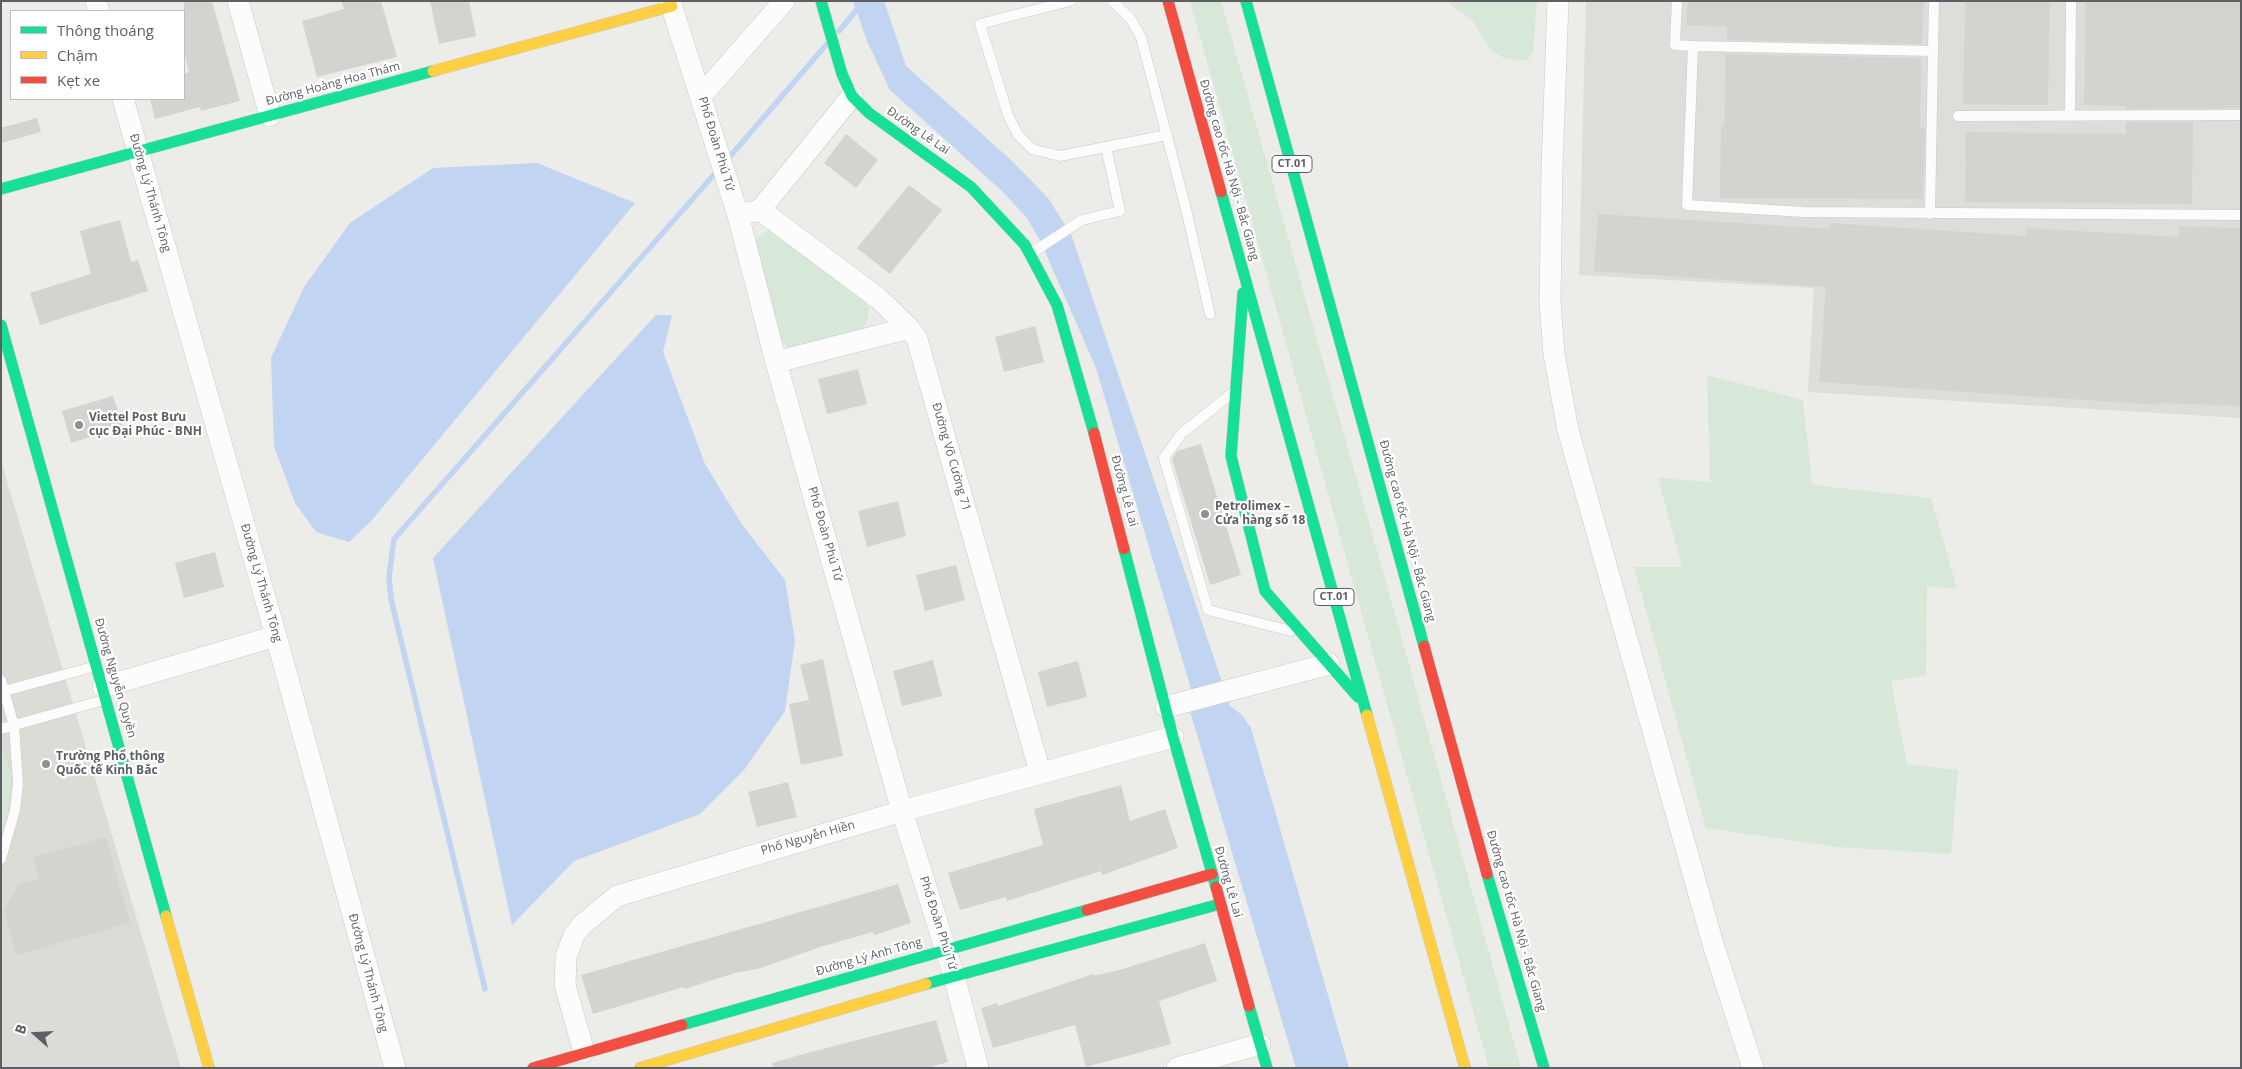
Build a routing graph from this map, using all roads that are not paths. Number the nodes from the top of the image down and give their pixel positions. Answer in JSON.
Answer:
{"nodes":[{"id":1,"x":238,"y":1,"type":"edge"},
{"id":2,"x":784,"y":1,"type":"edge"},
{"id":3,"x":821,"y":1,"type":"edge"},
{"id":4,"x":1070,"y":1,"type":"edge"},
{"id":5,"x":1112,"y":1,"type":"edge"},
{"id":6,"x":1168,"y":1,"type":"edge"},
{"id":7,"x":1246,"y":1,"type":"edge"},
{"id":8,"x":1558,"y":1,"type":"edge"},
{"id":9,"x":1677,"y":1,"type":"edge"},
{"id":10,"x":1934,"y":1,"type":"edge"},
{"id":11,"x":2071,"y":1,"type":"edge"},
{"id":12,"x":671,"y":4,"type":"edge"},
{"id":13,"x":1693,"y":46,"type":"junction"},
{"id":14,"x":1933,"y":51,"type":"junction"},
{"id":15,"x":1173,"y":63,"type":"dead end"},
{"id":16,"x":702,"y":96,"type":"junction"},
{"id":17,"x":852,"y":96,"type":"junction"},
{"id":18,"x":123,"y":100,"type":"edge"},
{"id":19,"x":2070,"y":115,"type":"junction"},
{"id":20,"x":270,"y":116,"type":"junction"},
{"id":21,"x":1958,"y":116,"type":"dead end"},
{"id":22,"x":2241,"y":116,"type":"edge"},
{"id":23,"x":1202,"y":126,"type":"junction"},
{"id":24,"x":1167,"y":135,"type":"junction"},
{"id":25,"x":1106,"y":147,"type":"junction"},
{"id":26,"x":138,"y":152,"type":"junction"},
{"id":27,"x":1,"y":189,"type":"edge"},
{"id":28,"x":736,"y":207,"type":"junction"},
{"id":29,"x":760,"y":210,"type":"junction"},
{"id":30,"x":1930,"y":214,"type":"junction"},
{"id":31,"x":2241,"y":215,"type":"edge"},
{"id":32,"x":1032,"y":253,"type":"junction"},
{"id":33,"x":1332,"y":268,"type":"dead end"},
{"id":34,"x":1245,"y":276,"type":"junction"},
{"id":35,"x":1210,"y":314,"type":"dead end"},
{"id":36,"x":1,"y":326,"type":"edge"},
{"id":37,"x":1337,"y":327,"type":"junction"},
{"id":38,"x":909,"y":328,"type":"junction"},
{"id":39,"x":776,"y":362,"type":"junction"},
{"id":40,"x":1234,"y":392,"type":"junction"},
{"id":41,"x":1302,"y":634,"type":"junction"},
{"id":42,"x":276,"y":636,"type":"junction"},
{"id":43,"x":1329,"y":664,"type":"junction"},
{"id":44,"x":97,"y":666,"type":"junction"},
{"id":45,"x":1,"y":680,"type":"edge"},
{"id":46,"x":3,"y":692,"type":"edge"},
{"id":47,"x":105,"y":693,"type":"junction"},
{"id":48,"x":1363,"y":703,"type":"junction"},
{"id":49,"x":1166,"y":707,"type":"junction"},
{"id":50,"x":14,"y":726,"type":"junction"},
{"id":51,"x":1,"y":729,"type":"edge"},
{"id":52,"x":1173,"y":736,"type":"junction"},
{"id":53,"x":1040,"y":772,"type":"junction"},
{"id":54,"x":902,"y":811,"type":"junction"},
{"id":55,"x":1,"y":859,"type":"edge"},
{"id":56,"x":1212,"y":874,"type":"junction"},
{"id":57,"x":1220,"y":904,"type":"junction"},
{"id":58,"x":946,"y":949,"type":"junction"},
{"id":59,"x":954,"y":976,"type":"junction"},
{"id":60,"x":753,"y":1019,"type":"junction"},
{"id":61,"x":1260,"y":1044,"type":"junction"},
{"id":62,"x":584,"y":1052,"type":"junction"},
{"id":63,"x":209,"y":1068,"type":"edge"},
{"id":64,"x":395,"y":1068,"type":"edge"},
{"id":65,"x":533,"y":1068,"type":"edge"},
{"id":66,"x":640,"y":1068,"type":"edge"},
{"id":67,"x":978,"y":1068,"type":"edge"},
{"id":68,"x":1177,"y":1068,"type":"edge"},
{"id":69,"x":1267,"y":1068,"type":"edge"},
{"id":70,"x":1465,"y":1068,"type":"edge"},
{"id":71,"x":1544,"y":1068,"type":"edge"},
{"id":72,"x":1753,"y":1068,"type":"edge"}],
"edges":[{"from":1,"to":20,"type":"street"},
{"from":2,"to":16,"type":"street"},
{"from":3,"to":17,"type":"main road","name":"Đường Lê Lai"},
{"from":4,"to":25,"type":"lane"},
{"from":5,"to":24,"type":"lane"},
{"from":6,"to":23,"type":"main road","name":"Đường cao tốc Hà Nội - Bắc Giang","number":"CT.01"},
{"from":7,"to":37,"type":"main road","name":"Đường cao tốc Hà Nội - Bắc Giang","number":"CT.01"},
{"from":8,"to":72,"type":"street"},
{"from":9,"to":13,"type":"lane"},
{"from":10,"to":14,"type":"lane"},
{"from":11,"to":19,"type":"lane"},
{"from":12,"to":16,"type":"street","name":"Phố Đoàn Phú Tứ"},
{"from":12,"to":20,"type":"main road","name":"Đường Hoàng Hoa Thám"},
{"from":13,"to":14,"type":"lane"},
{"from":13,"to":30,"type":"lane"},
{"from":14,"to":30,"type":"lane"},
{"from":15,"to":23,"type":"main road"},
{"from":16,"to":28,"type":"street","name":"Phố Đoàn Phú Tứ"},
{"from":17,"to":29,"type":"street"},
{"from":17,"to":32,"type":"main road","name":"Đường Lê Lai"},
{"from":18,"to":26,"type":"street","name":"Đường Lý Thánh Tông"},
{"from":19,"to":21,"type":"lane"},
{"from":19,"to":22,"type":"lane"},
{"from":20,"to":26,"type":"main road","name":"Đường Hoàng Hoa Thám"},
{"from":23,"to":34,"type":"main road","name":"Đường cao tốc Hà Nội - Bắc Giang","number":"CT.01"},
{"from":24,"to":25,"type":"lane"},
{"from":24,"to":35,"type":"lane"},
{"from":25,"to":32,"type":"lane"},
{"from":26,"to":27,"type":"main road","name":"Đường Hoàng Hoa Thám"},
{"from":26,"to":42,"type":"street","name":"Đường Lý Thánh Tông"},
{"from":28,"to":29,"type":"street"},
{"from":28,"to":39,"type":"street","name":"Phố Đoàn Phú Tứ"},
{"from":29,"to":38,"type":"street","name":"Đường Võ Cường 71"},
{"from":30,"to":31,"type":"lane"},
{"from":32,"to":49,"type":"main road","name":"Đường Lê Lai"},
{"from":33,"to":37,"type":"main road"},
{"from":34,"to":40,"type":"main road"},
{"from":34,"to":48,"type":"main road","name":"Đường cao tốc Hà Nội - Bắc Giang","number":"CT.01"},
{"from":36,"to":44,"type":"main road","name":"Đường Nguyễn Quyền"},
{"from":37,"to":71,"type":"main road","name":"Đường cao tốc Hà Nội - Bắc Giang","number":"CT.01"},
{"from":38,"to":39,"type":"street"},
{"from":38,"to":53,"type":"street","name":"Đường Võ Cường 71"},
{"from":39,"to":54,"type":"street","name":"Phố Đoàn Phú Tứ"},
{"from":40,"to":41,"type":"main road"},
{"from":40,"to":41,"type":"lane"},
{"from":41,"to":43,"type":"main road"},
{"from":42,"to":47,"type":"street"},
{"from":42,"to":64,"type":"street","name":"Đường Lý Thánh Tông"},
{"from":43,"to":48,"type":"main road"},
{"from":43,"to":49,"type":"street"},
{"from":44,"to":46,"type":"lane"},
{"from":44,"to":47,"type":"main road","name":"Đường Nguyễn Quyền"},
{"from":45,"to":46,"type":"lane"},
{"from":46,"to":50,"type":"lane"},
{"from":47,"to":50,"type":"lane"},
{"from":47,"to":63,"type":"main road","name":"Đường Nguyễn Quyền"},
{"from":48,"to":70,"type":"main road","name":"Đường cao tốc Hà Nội - Bắc Giang","number":"CT.01"},
{"from":49,"to":52,"type":"main road","name":"Đường Lê Lai"},
{"from":50,"to":51,"type":"lane"},
{"from":50,"to":55,"type":"lane"},
{"from":52,"to":53,"type":"street","name":"Phố Nguyễn Hiền"},
{"from":52,"to":56,"type":"main road","name":"Đường Lê Lai"},
{"from":53,"to":54,"type":"street","name":"Phố Nguyễn Hiền"},
{"from":54,"to":58,"type":"street","name":"Phố Đoàn Phú Tứ"},
{"from":54,"to":62,"type":"street","name":"Phố Nguyễn Hiền"},
{"from":56,"to":57,"type":"main road","name":"Đường Lê Lai"},
{"from":56,"to":58,"type":"main road","name":"Đường Lý Anh Tông"},
{"from":57,"to":59,"type":"main road","name":"Đường Lý Anh Tông"},
{"from":57,"to":61,"type":"main road","name":"Đường Lê Lai"},
{"from":58,"to":59,"type":"street","name":"Phố Đoàn Phú Tứ"},
{"from":58,"to":60,"type":"main road","name":"Đường Lý Anh Tông"},
{"from":59,"to":60,"type":"main road","name":"Đường Lý Anh Tông"},
{"from":59,"to":67,"type":"street","name":"Phố Đoàn Phú Tứ"},
{"from":60,"to":62,"type":"main road","name":"Đường Lý Anh Tông"},
{"from":60,"to":66,"type":"main road","name":"Đường Lý Anh Tông"},
{"from":61,"to":68,"type":"street"},
{"from":61,"to":69,"type":"main road","name":"Đường Lê Lai"},
{"from":62,"to":65,"type":"main road","name":"Đường Lý Anh Tông"}]}
